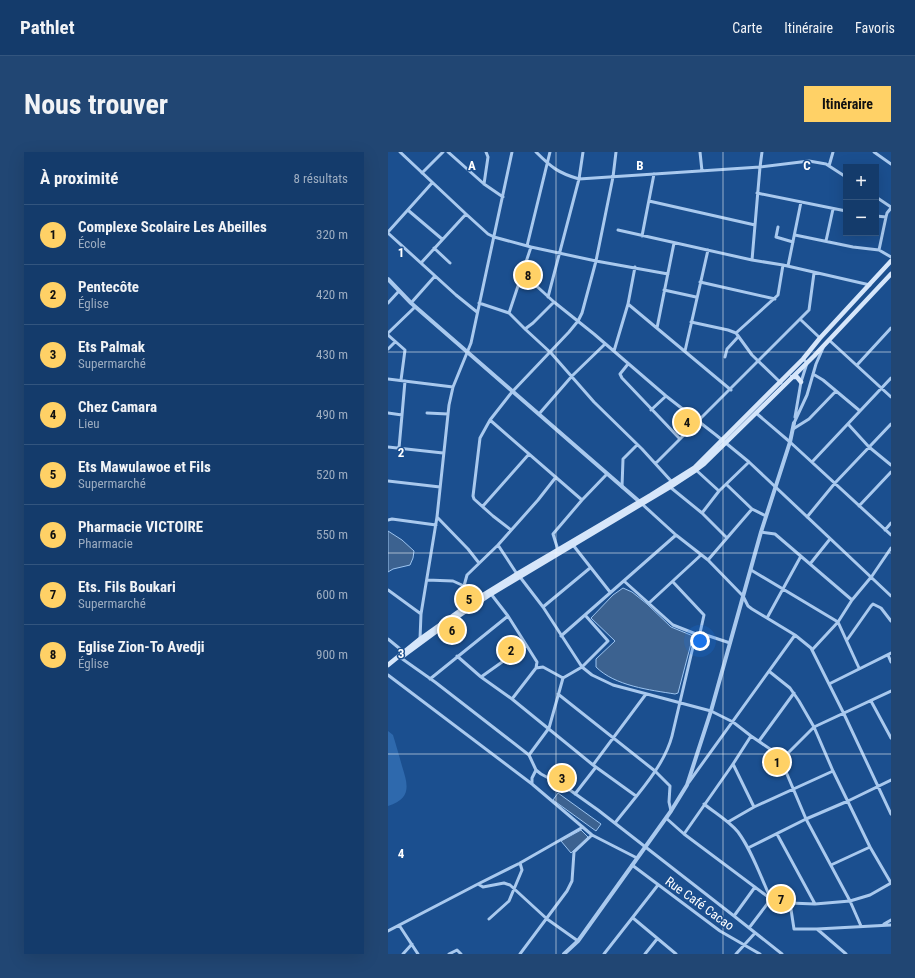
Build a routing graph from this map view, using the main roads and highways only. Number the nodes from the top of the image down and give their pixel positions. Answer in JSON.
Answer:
{"nodes":[{"id":1,"x":891,"y":262,"type":"edge"},
{"id":2,"x":891,"y":274,"type":"edge"},
{"id":3,"x":805,"y":361,"type":"junction"},
{"id":4,"x":792,"y":377,"type":"junction"},
{"id":5,"x":802,"y":382,"type":"road end"},
{"id":6,"x":724,"y":441,"type":"junction"},
{"id":7,"x":671,"y":485,"type":"junction"},
{"id":8,"x":640,"y":503,"type":"junction"},
{"id":9,"x":518,"y":575,"type":"junction"},
{"id":10,"x":405,"y":653,"type":"junction"},
{"id":11,"x":388,"y":665,"type":"edge"},
{"id":12,"x":388,"y":668,"type":"edge"}],
"edges":[{"from":1,"to":3,"type":"main road"},
{"from":2,"to":3,"type":"main road"},
{"from":3,"to":4,"type":"main road"},
{"from":3,"to":6,"type":"main road"},
{"from":4,"to":5,"type":"main road"},
{"from":4,"to":6,"type":"main road"},
{"from":6,"to":7,"type":"main road"},
{"from":6,"to":7,"type":"main road"},
{"from":7,"to":8,"type":"main road"},
{"from":8,"to":9,"type":"main road"},
{"from":8,"to":9,"type":"main road"},
{"from":9,"to":10,"type":"main road"},
{"from":9,"to":10,"type":"main road"},
{"from":10,"to":11,"type":"main road"},
{"from":10,"to":12,"type":"main road"}]}
